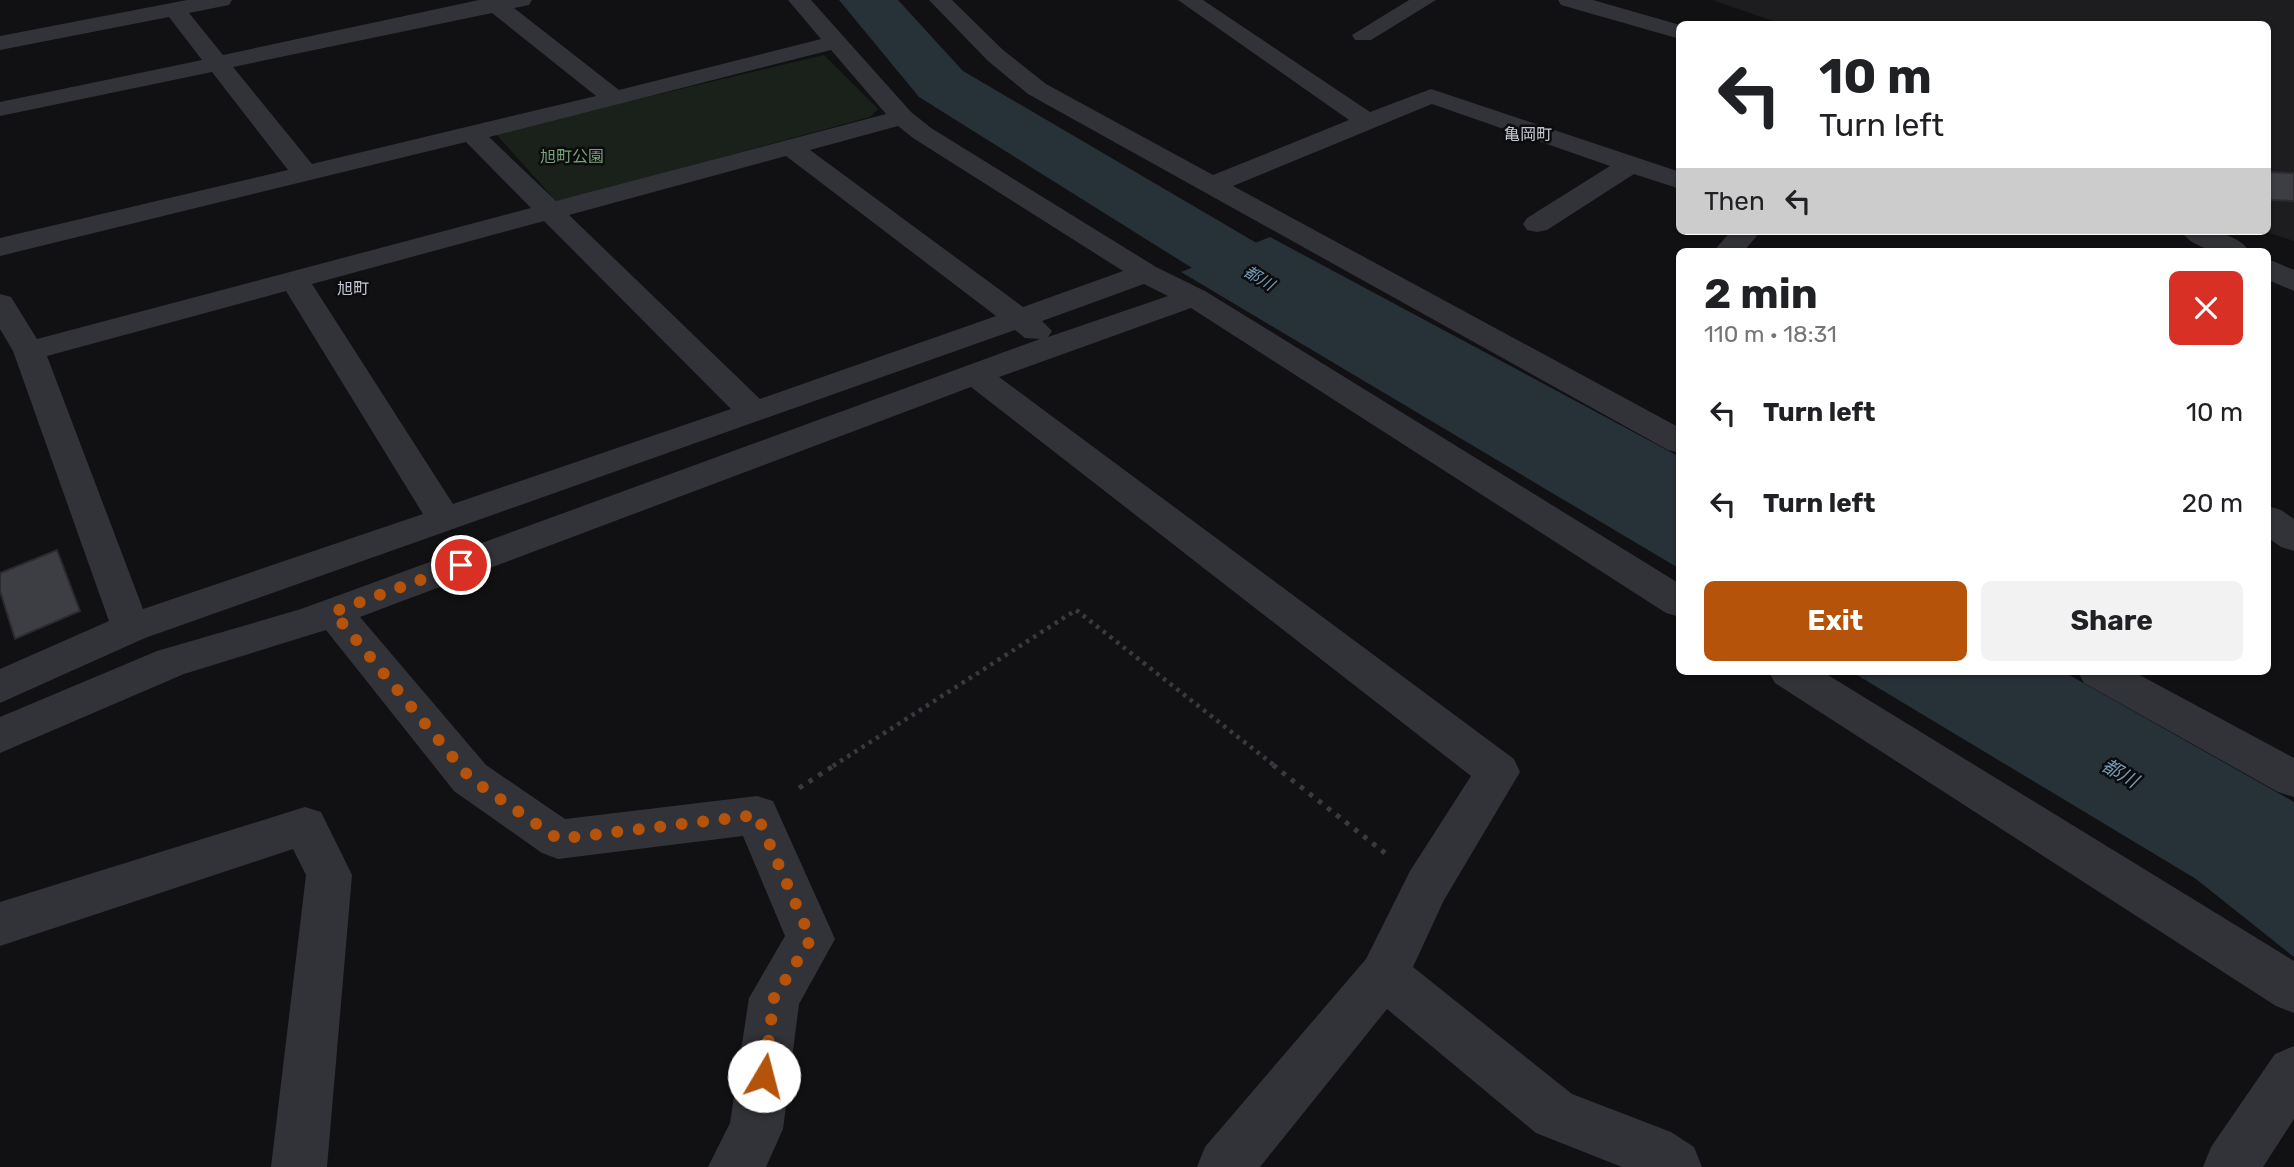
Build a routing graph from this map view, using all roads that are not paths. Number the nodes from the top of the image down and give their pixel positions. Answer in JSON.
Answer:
{"nodes":[{"id":1,"x":221,"y":0,"type":"edge"},
{"id":2,"x":521,"y":0,"type":"edge"},
{"id":3,"x":799,"y":0,"type":"edge"},
{"id":4,"x":940,"y":0,"type":"edge"},
{"id":5,"x":1189,"y":0,"type":"edge"},
{"id":6,"x":1425,"y":0,"type":"edge"},
{"id":7,"x":1569,"y":0,"type":"edge"},
{"id":8,"x":493,"y":3,"type":"edge"},
{"id":9,"x":174,"y":9,"type":"junction"},
{"id":10,"x":1676,"y":32,"type":"edge"},
{"id":11,"x":1363,"y":35,"type":"dead end"},
{"id":12,"x":834,"y":42,"type":"junction"},
{"id":13,"x":0,"y":43,"type":"edge"},
{"id":14,"x":218,"y":63,"type":"junction"},
{"id":15,"x":615,"y":99,"type":"junction"},
{"id":16,"x":0,"y":109,"type":"edge"},
{"id":17,"x":902,"y":117,"type":"junction"},
{"id":18,"x":1368,"y":122,"type":"junction"},
{"id":19,"x":472,"y":134,"type":"junction"},
{"id":20,"x":790,"y":147,"type":"junction"},
{"id":21,"x":1631,"y":164,"type":"junction"},
{"id":22,"x":305,"y":173,"type":"junction"},
{"id":23,"x":1676,"y":180,"type":"edge"},
{"id":24,"x":1211,"y":185,"type":"junction"},
{"id":25,"x":551,"y":211,"type":"junction"},
{"id":26,"x":1537,"y":224,"type":"dead end"},
{"id":27,"x":1743,"y":235,"type":"edge"},
{"id":28,"x":2203,"y":235,"type":"edge"},
{"id":29,"x":0,"y":247,"type":"edge"},
{"id":30,"x":1731,"y":248,"type":"edge"},
{"id":31,"x":2228,"y":248,"type":"edge"},
{"id":32,"x":2271,"y":270,"type":"edge"},
{"id":33,"x":1146,"y":273,"type":"junction"},
{"id":34,"x":294,"y":280,"type":"junction"},
{"id":35,"x":2294,"y":282,"type":"edge"},
{"id":36,"x":1194,"y":297,"type":"junction"},
{"id":37,"x":0,"y":303,"type":"edge"},
{"id":38,"x":1020,"y":318,"type":"junction"},
{"id":39,"x":1054,"y":345,"type":"junction"},
{"id":40,"x":29,"y":351,"type":"junction"},
{"id":41,"x":975,"y":374,"type":"junction"},
{"id":42,"x":754,"y":414,"type":"junction"},
{"id":43,"x":1676,"y":440,"type":"edge"},
{"id":44,"x":445,"y":520,"type":"junction"},
{"id":45,"x":2271,"y":521,"type":"edge"},
{"id":46,"x":2294,"y":537,"type":"edge"},
{"id":47,"x":1676,"y":600,"type":"edge"},
{"id":48,"x":333,"y":612,"type":"junction"},
{"id":49,"x":131,"y":628,"type":"junction"},
{"id":50,"x":1795,"y":675,"type":"edge"},
{"id":51,"x":2104,"y":675,"type":"edge"},
{"id":52,"x":0,"y":688,"type":"edge"},
{"id":53,"x":0,"y":736,"type":"edge"},
{"id":54,"x":2294,"y":779,"type":"edge"},
{"id":55,"x":0,"y":924,"type":"edge"},
{"id":56,"x":1384,"y":975,"type":"junction"},
{"id":57,"x":2294,"y":989,"type":"edge"},
{"id":58,"x":2294,"y":1072,"type":"edge"},
{"id":59,"x":299,"y":1167,"type":"edge"},
{"id":60,"x":736,"y":1167,"type":"edge"},
{"id":61,"x":1225,"y":1167,"type":"edge"},
{"id":62,"x":1674,"y":1167,"type":"edge"},
{"id":63,"x":2231,"y":1167,"type":"edge"}],
"edges":[{"from":1,"to":9,"type":"street"},
{"from":2,"to":8,"type":"street"},
{"from":3,"to":12,"type":"street"},
{"from":4,"to":24,"type":"street"},
{"from":5,"to":18,"type":"street"},
{"from":6,"to":11,"type":"street"},
{"from":7,"to":10,"type":"street"},
{"from":8,"to":14,"type":"street"},
{"from":8,"to":15,"type":"street"},
{"from":9,"to":13,"type":"street"},
{"from":9,"to":14,"type":"street"},
{"from":12,"to":15,"type":"street"},
{"from":12,"to":17,"type":"street"},
{"from":14,"to":16,"type":"street"},
{"from":14,"to":22,"type":"street"},
{"from":15,"to":19,"type":"street"},
{"from":17,"to":20,"type":"street"},
{"from":17,"to":33,"type":"street"},
{"from":18,"to":21,"type":"street"},
{"from":18,"to":24,"type":"street"},
{"from":19,"to":22,"type":"street"},
{"from":19,"to":25,"type":"street"},
{"from":20,"to":25,"type":"street"},
{"from":20,"to":38,"type":"street"},
{"from":21,"to":23,"type":"street"},
{"from":21,"to":26,"type":"street"},
{"from":22,"to":29,"type":"street"},
{"from":24,"to":43,"type":"street"},
{"from":25,"to":34,"type":"street"},
{"from":25,"to":42,"type":"street"},
{"from":27,"to":30,"type":"street"},
{"from":28,"to":31,"type":"street"},
{"from":32,"to":35,"type":"street"},
{"from":33,"to":36,"type":"street"},
{"from":33,"to":38,"type":"street"},
{"from":34,"to":40,"type":"street"},
{"from":34,"to":44,"type":"street"},
{"from":36,"to":39,"type":"street"},
{"from":36,"to":47,"type":"street"},
{"from":37,"to":40,"type":"street"},
{"from":38,"to":39,"type":"street"},
{"from":38,"to":42,"type":"street"},
{"from":39,"to":41,"type":"street"},
{"from":40,"to":49,"type":"street"},
{"from":41,"to":48,"type":"street"},
{"from":41,"to":56,"type":"street"},
{"from":42,"to":44,"type":"street"},
{"from":44,"to":49,"type":"street"},
{"from":45,"to":46,"type":"street"},
{"from":48,"to":53,"type":"street"},
{"from":48,"to":60,"type":"street"},
{"from":49,"to":52,"type":"street"},
{"from":50,"to":57,"type":"street"},
{"from":51,"to":54,"type":"street"},
{"from":55,"to":59,"type":"street"},
{"from":56,"to":61,"type":"street"},
{"from":56,"to":62,"type":"street"},
{"from":58,"to":63,"type":"street"}]}
